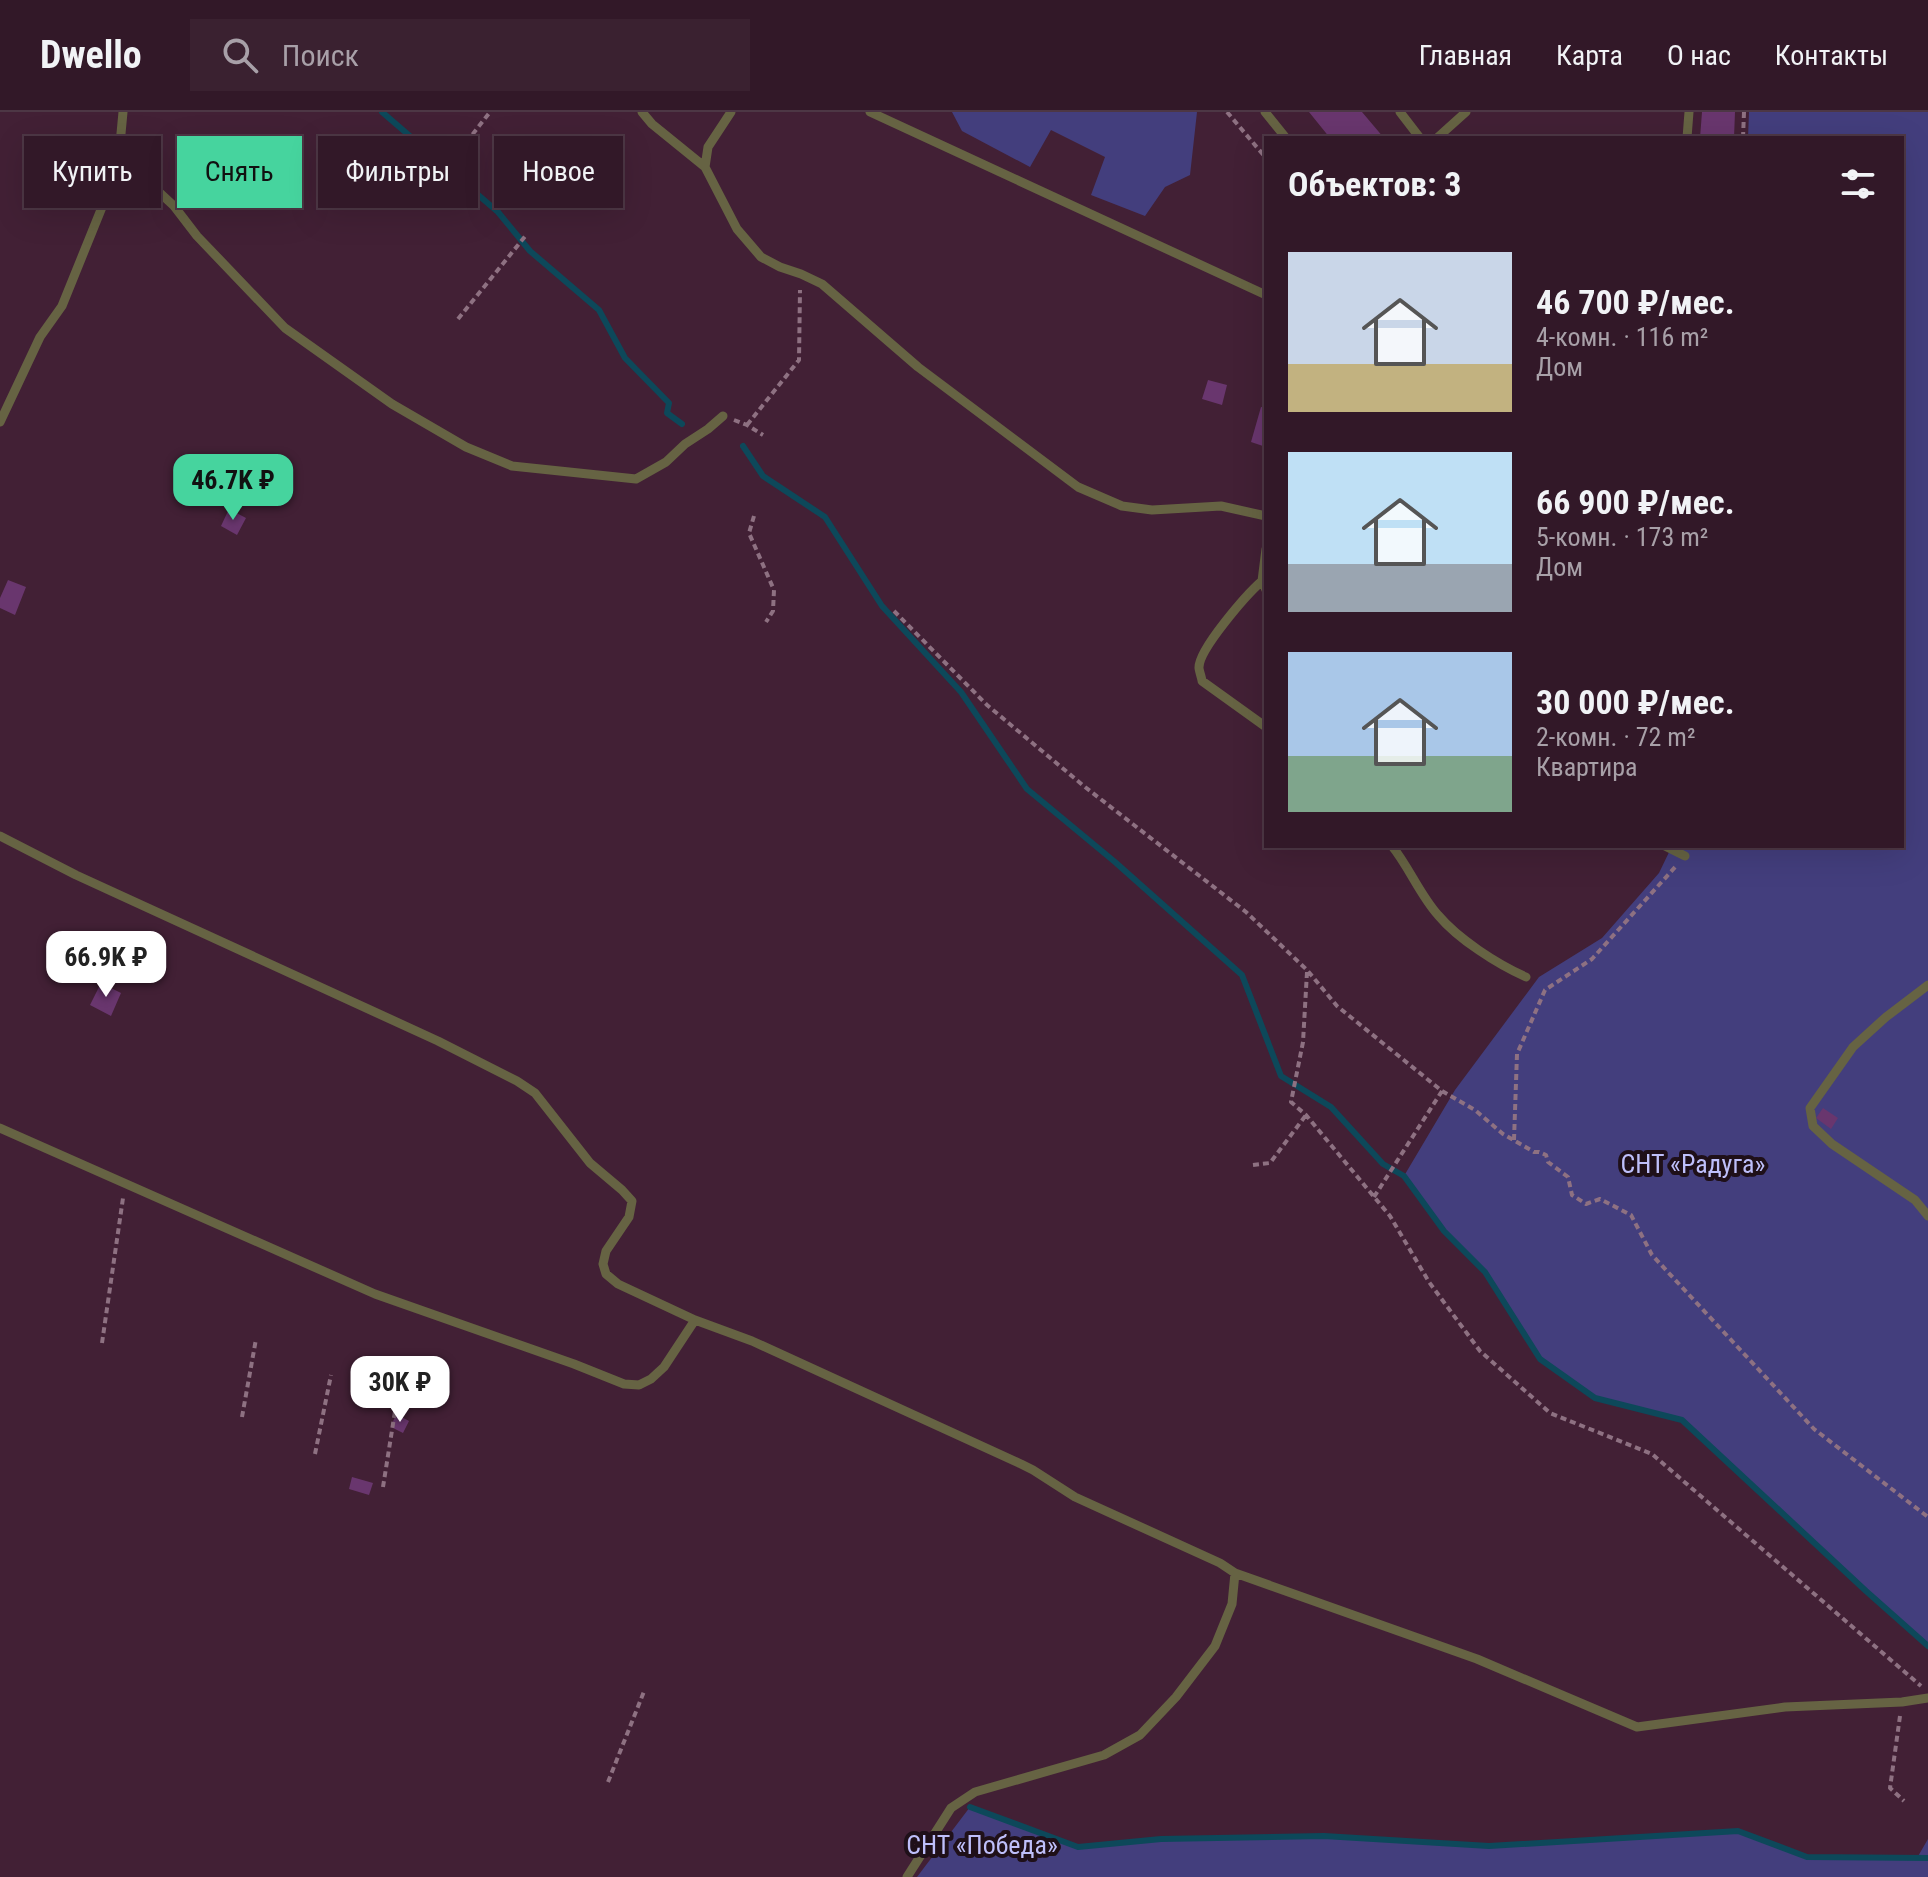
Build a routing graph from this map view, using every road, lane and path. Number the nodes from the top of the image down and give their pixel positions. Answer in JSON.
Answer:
{"nodes":[{"id":1,"x":123,"y":112,"type":"edge"},
{"id":2,"x":490,"y":112,"type":"edge"},
{"id":3,"x":642,"y":112,"type":"edge"},
{"id":4,"x":731,"y":112,"type":"edge"},
{"id":5,"x":870,"y":112,"type":"edge"},
{"id":6,"x":1227,"y":112,"type":"edge"},
{"id":7,"x":1265,"y":112,"type":"edge"},
{"id":8,"x":1400,"y":112,"type":"edge"},
{"id":9,"x":1466,"y":112,"type":"edge"},
{"id":10,"x":1689,"y":112,"type":"edge"},
{"id":11,"x":1744,"y":112,"type":"edge"},
{"id":12,"x":121,"y":136,"type":"edge"},
{"id":13,"x":471,"y":136,"type":"edge"},
{"id":14,"x":1284,"y":136,"type":"edge"},
{"id":15,"x":1418,"y":136,"type":"edge"},
{"id":16,"x":1439,"y":136,"type":"edge"},
{"id":17,"x":1687,"y":136,"type":"edge"},
{"id":18,"x":1743,"y":136,"type":"edge"},
{"id":19,"x":1264,"y":156,"type":"edge"},
{"id":20,"x":705,"y":167,"type":"junction"},
{"id":21,"x":161,"y":194,"type":"edge"},
{"id":22,"x":102,"y":208,"type":"edge"},
{"id":23,"x":527,"y":234,"type":"dead end"},
{"id":24,"x":801,"y":274,"type":"junction"},
{"id":25,"x":1264,"y":294,"type":"edge"},
{"id":26,"x":458,"y":319,"type":"dead end"},
{"id":27,"x":723,"y":416,"type":"dead end"},
{"id":28,"x":0,"y":420,"type":"edge"},
{"id":29,"x":763,"y":435,"type":"dead end"},
{"id":30,"x":754,"y":516,"type":"dead end"},
{"id":31,"x":1264,"y":516,"type":"edge"},
{"id":32,"x":1264,"y":585,"type":"edge"},
{"id":33,"x":894,"y":611,"type":"dead end"},
{"id":34,"x":766,"y":622,"type":"dead end"},
{"id":35,"x":1264,"y":726,"type":"edge"},
{"id":36,"x":0,"y":836,"type":"edge"},
{"id":37,"x":1393,"y":848,"type":"edge"},
{"id":38,"x":1669,"y":848,"type":"edge"},
{"id":39,"x":1685,"y":856,"type":"joint"},
{"id":40,"x":1307,"y":970,"type":"junction"},
{"id":41,"x":1526,"y":977,"type":"dead end"},
{"id":42,"x":1928,"y":985,"type":"edge"},
{"id":43,"x":1442,"y":1091,"type":"junction"},
{"id":44,"x":1306,"y":1115,"type":"junction"},
{"id":45,"x":0,"y":1128,"type":"edge"},
{"id":46,"x":1514,"y":1141,"type":"junction"},
{"id":47,"x":1253,"y":1165,"type":"dead end"},
{"id":48,"x":126,"y":1184,"type":"junction"},
{"id":49,"x":1374,"y":1197,"type":"junction"},
{"id":50,"x":1928,"y":1216,"type":"edge"},
{"id":51,"x":695,"y":1320,"type":"junction"},
{"id":52,"x":256,"y":1339,"type":"dead end"},
{"id":53,"x":102,"y":1343,"type":"dead end"},
{"id":54,"x":331,"y":1375,"type":"dead end"},
{"id":55,"x":396,"y":1405,"type":"dead end"},
{"id":56,"x":242,"y":1417,"type":"dead end"},
{"id":57,"x":315,"y":1454,"type":"dead end"},
{"id":58,"x":383,"y":1487,"type":"dead end"},
{"id":59,"x":1928,"y":1517,"type":"edge"},
{"id":60,"x":1235,"y":1573,"type":"junction"},
{"id":61,"x":645,"y":1689,"type":"dead end"},
{"id":62,"x":1928,"y":1695,"type":"edge"},
{"id":63,"x":1902,"y":1702,"type":"junction"},
{"id":64,"x":608,"y":1782,"type":"dead end"},
{"id":65,"x":1904,"y":1801,"type":"dead end"},
{"id":66,"x":907,"y":1877,"type":"edge"}],
"edges":[{"from":1,"to":12,"type":"lane"},
{"from":2,"to":13,"type":"path"},
{"from":3,"to":20,"type":"lane"},
{"from":4,"to":20,"type":"lane"},
{"from":5,"to":25,"type":"lane"},
{"from":6,"to":19,"type":"path"},
{"from":7,"to":14,"type":"lane"},
{"from":8,"to":15,"type":"lane"},
{"from":9,"to":16,"type":"lane"},
{"from":10,"to":17,"type":"lane"},
{"from":11,"to":18,"type":"path"},
{"from":20,"to":24,"type":"lane"},
{"from":21,"to":27,"type":"lane"},
{"from":22,"to":28,"type":"lane"},
{"from":23,"to":26,"type":"path"},
{"from":24,"to":29,"type":"path"},
{"from":24,"to":31,"type":"lane"},
{"from":30,"to":34,"type":"path"},
{"from":32,"to":35,"type":"lane"},
{"from":33,"to":40,"type":"path"},
{"from":36,"to":51,"type":"lane"},
{"from":37,"to":41,"type":"lane"},
{"from":38,"to":39,"type":"lane"},
{"from":39,"to":46,"type":"path"},
{"from":40,"to":43,"type":"path"},
{"from":40,"to":44,"type":"path"},
{"from":42,"to":50,"type":"lane"},
{"from":43,"to":46,"type":"path"},
{"from":43,"to":49,"type":"path"},
{"from":44,"to":47,"type":"path"},
{"from":44,"to":49,"type":"path"},
{"from":45,"to":48,"type":"lane"},
{"from":46,"to":59,"type":"path"},
{"from":48,"to":51,"type":"lane"},
{"from":48,"to":53,"type":"path"},
{"from":49,"to":62,"type":"path"},
{"from":51,"to":60,"type":"lane"},
{"from":52,"to":56,"type":"path"},
{"from":54,"to":57,"type":"path"},
{"from":55,"to":58,"type":"path"},
{"from":60,"to":63,"type":"lane"},
{"from":60,"to":66,"type":"lane"},
{"from":61,"to":64,"type":"path"},
{"from":62,"to":63,"type":"lane"},
{"from":63,"to":65,"type":"path"}]}
